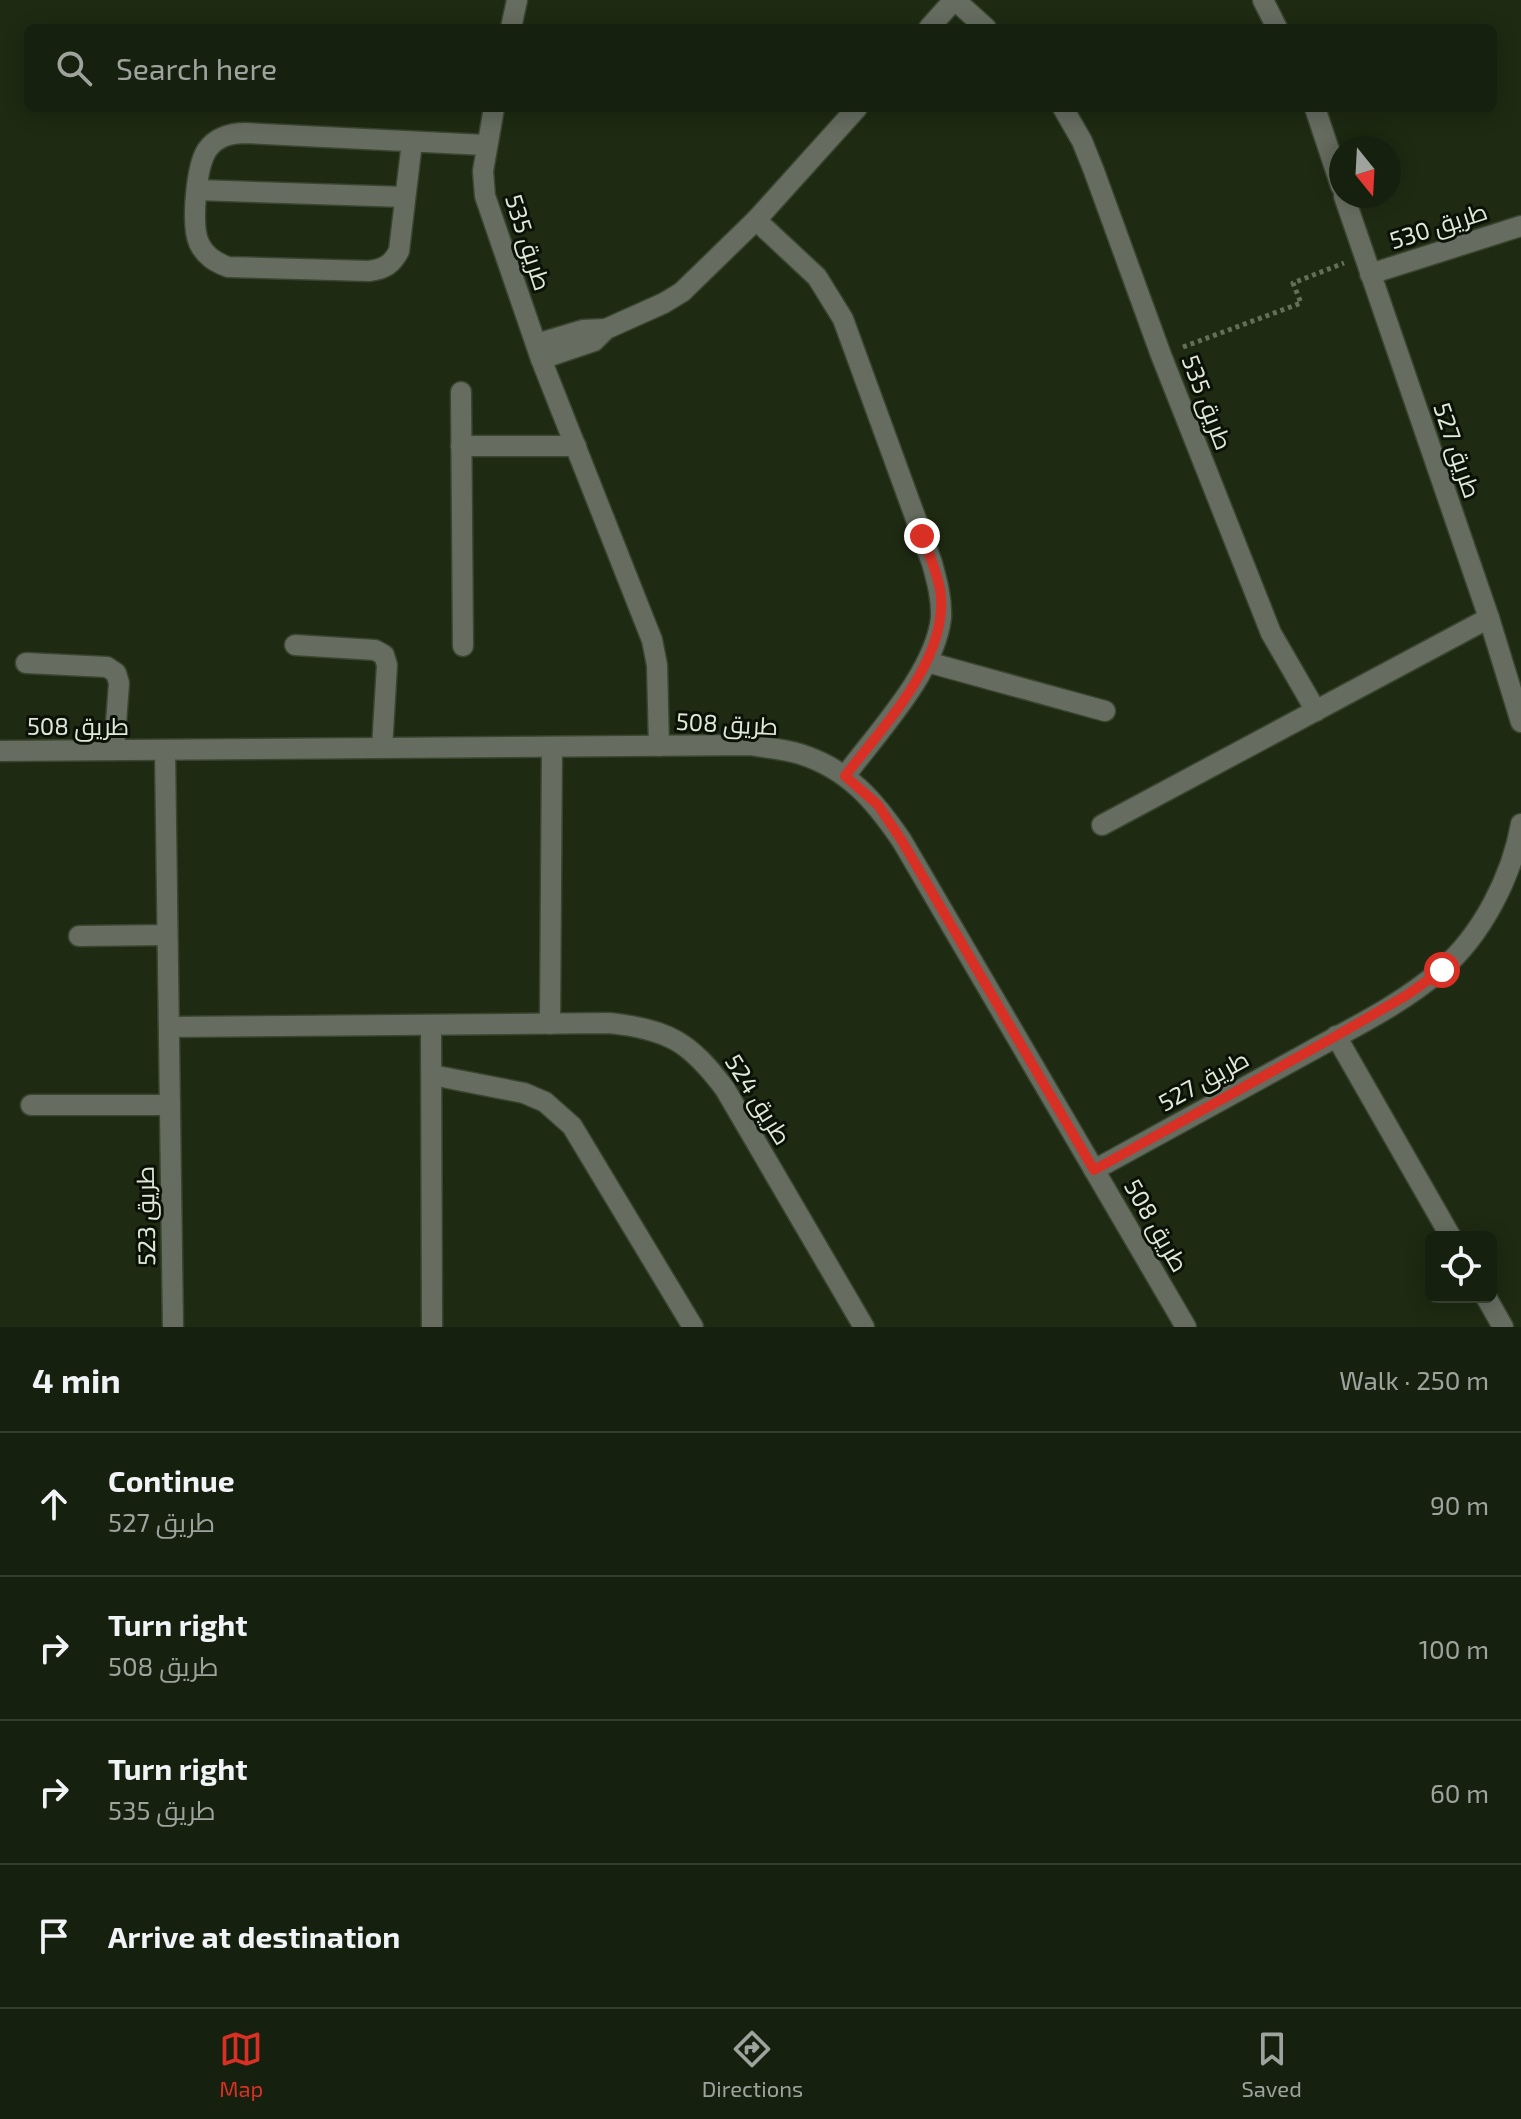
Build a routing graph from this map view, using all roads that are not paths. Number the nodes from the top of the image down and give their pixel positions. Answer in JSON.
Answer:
{"nodes":[{"id":1,"x":517,"y":0,"type":"edge"},
{"id":2,"x":955,"y":0,"type":"edge"},
{"id":3,"x":1263,"y":0,"type":"edge"},
{"id":4,"x":512,"y":24,"type":"edge"},
{"id":5,"x":933,"y":24,"type":"edge"},
{"id":6,"x":982,"y":24,"type":"edge"},
{"id":7,"x":1275,"y":24,"type":"edge"},
{"id":8,"x":493,"y":112,"type":"edge"},
{"id":9,"x":853,"y":112,"type":"edge"},
{"id":10,"x":1065,"y":112,"type":"edge"},
{"id":11,"x":1316,"y":112,"type":"edge"},
{"id":12,"x":412,"y":142,"type":"junction"},
{"id":13,"x":485,"y":145,"type":"junction"},
{"id":14,"x":1329,"y":150,"type":"edge"},
{"id":15,"x":197,"y":190,"type":"junction"},
{"id":16,"x":405,"y":197,"type":"junction"},
{"id":17,"x":1348,"y":208,"type":"edge"},
{"id":18,"x":756,"y":220,"type":"junction"},
{"id":19,"x":1521,"y":226,"type":"edge"},
{"id":20,"x":1370,"y":274,"type":"junction"},
{"id":21,"x":539,"y":352,"type":"junction"},
{"id":22,"x":461,"y":392,"type":"dead end"},
{"id":23,"x":461,"y":446,"type":"junction"},
{"id":24,"x":576,"y":446,"type":"junction"},
{"id":25,"x":1489,"y":618,"type":"junction"},
{"id":26,"x":295,"y":645,"type":"dead end"},
{"id":27,"x":463,"y":646,"type":"dead end"},
{"id":28,"x":927,"y":662,"type":"junction"},
{"id":29,"x":26,"y":663,"type":"dead end"},
{"id":30,"x":1105,"y":711,"type":"dead end"},
{"id":31,"x":1316,"y":711,"type":"junction"},
{"id":32,"x":1521,"y":722,"type":"edge"},
{"id":33,"x":659,"y":746,"type":"junction"},
{"id":34,"x":552,"y":747,"type":"junction"},
{"id":35,"x":382,"y":748,"type":"junction"},
{"id":36,"x":114,"y":750,"type":"junction"},
{"id":37,"x":165,"y":750,"type":"junction"},
{"id":38,"x":0,"y":751,"type":"edge"},
{"id":39,"x":845,"y":776,"type":"junction"},
{"id":40,"x":1521,"y":824,"type":"edge"},
{"id":41,"x":1102,"y":825,"type":"dead end"},
{"id":42,"x":167,"y":935,"type":"junction"},
{"id":43,"x":79,"y":936,"type":"dead end"},
{"id":44,"x":550,"y":1024,"type":"junction"},
{"id":45,"x":431,"y":1026,"type":"junction"},
{"id":46,"x":169,"y":1027,"type":"junction"},
{"id":47,"x":1336,"y":1036,"type":"junction"},
{"id":48,"x":432,"y":1075,"type":"junction"},
{"id":49,"x":31,"y":1105,"type":"dead end"},
{"id":50,"x":170,"y":1105,"type":"junction"},
{"id":51,"x":1094,"y":1170,"type":"junction"},
{"id":52,"x":1448,"y":1231,"type":"edge"},
{"id":53,"x":1489,"y":1303,"type":"edge"},
{"id":54,"x":173,"y":1327,"type":"edge"},
{"id":55,"x":432,"y":1327,"type":"edge"},
{"id":56,"x":693,"y":1327,"type":"edge"},
{"id":57,"x":864,"y":1327,"type":"edge"},
{"id":58,"x":1186,"y":1327,"type":"edge"},
{"id":59,"x":1503,"y":1327,"type":"edge"}],
"edges":[{"from":1,"to":4,"type":"street"},
{"from":2,"to":5,"type":"street"},
{"from":2,"to":6,"type":"street"},
{"from":3,"to":7,"type":"street"},
{"from":8,"to":13,"type":"street","name":"طريق 535"},
{"from":9,"to":18,"type":"street"},
{"from":10,"to":31,"type":"street","name":"طريق 535"},
{"from":11,"to":14,"type":"street"},
{"from":12,"to":13,"type":"street"},
{"from":12,"to":15,"type":"street"},
{"from":12,"to":16,"type":"street"},
{"from":13,"to":21,"type":"street","name":"طريق 535"},
{"from":15,"to":16,"type":"street"},
{"from":15,"to":16,"type":"street"},
{"from":17,"to":20,"type":"street","name":"طريق 527"},
{"from":18,"to":21,"type":"street"},
{"from":18,"to":28,"type":"street"},
{"from":19,"to":20,"type":"street","name":"طريق 530"},
{"from":20,"to":25,"type":"street","name":"طريق 527"},
{"from":21,"to":24,"type":"street","name":"طريق 535"},
{"from":22,"to":23,"type":"street"},
{"from":23,"to":24,"type":"street"},
{"from":23,"to":27,"type":"street"},
{"from":24,"to":33,"type":"street","name":"طريق 535"},
{"from":25,"to":31,"type":"street"},
{"from":25,"to":32,"type":"street","name":"طريق 527"},
{"from":26,"to":35,"type":"street"},
{"from":28,"to":30,"type":"street"},
{"from":28,"to":39,"type":"street"},
{"from":29,"to":36,"type":"street"},
{"from":31,"to":41,"type":"street"},
{"from":33,"to":34,"type":"street","name":"طريق 508"},
{"from":33,"to":39,"type":"street","name":"طريق 508"},
{"from":34,"to":35,"type":"street","name":"طريق 508"},
{"from":34,"to":44,"type":"street"},
{"from":35,"to":37,"type":"street","name":"طريق 508"},
{"from":36,"to":37,"type":"street","name":"طريق 508"},
{"from":36,"to":38,"type":"street","name":"طريق 508"},
{"from":37,"to":42,"type":"street","name":"طريق 523"},
{"from":39,"to":51,"type":"street","name":"طريق 508"},
{"from":40,"to":47,"type":"street","name":"طريق 527"},
{"from":42,"to":43,"type":"street"},
{"from":42,"to":46,"type":"street","name":"طريق 523"},
{"from":44,"to":45,"type":"street","name":"طريق 524"},
{"from":44,"to":57,"type":"street","name":"طريق 524"},
{"from":45,"to":46,"type":"street","name":"طريق 524"},
{"from":45,"to":48,"type":"street"},
{"from":46,"to":50,"type":"street","name":"طريق 523"},
{"from":47,"to":51,"type":"street","name":"طريق 527"},
{"from":47,"to":52,"type":"street"},
{"from":48,"to":55,"type":"street"},
{"from":48,"to":56,"type":"street"},
{"from":49,"to":50,"type":"street"},
{"from":50,"to":54,"type":"street","name":"طريق 523"},
{"from":51,"to":58,"type":"street","name":"طريق 508"},
{"from":53,"to":59,"type":"street"}]}
